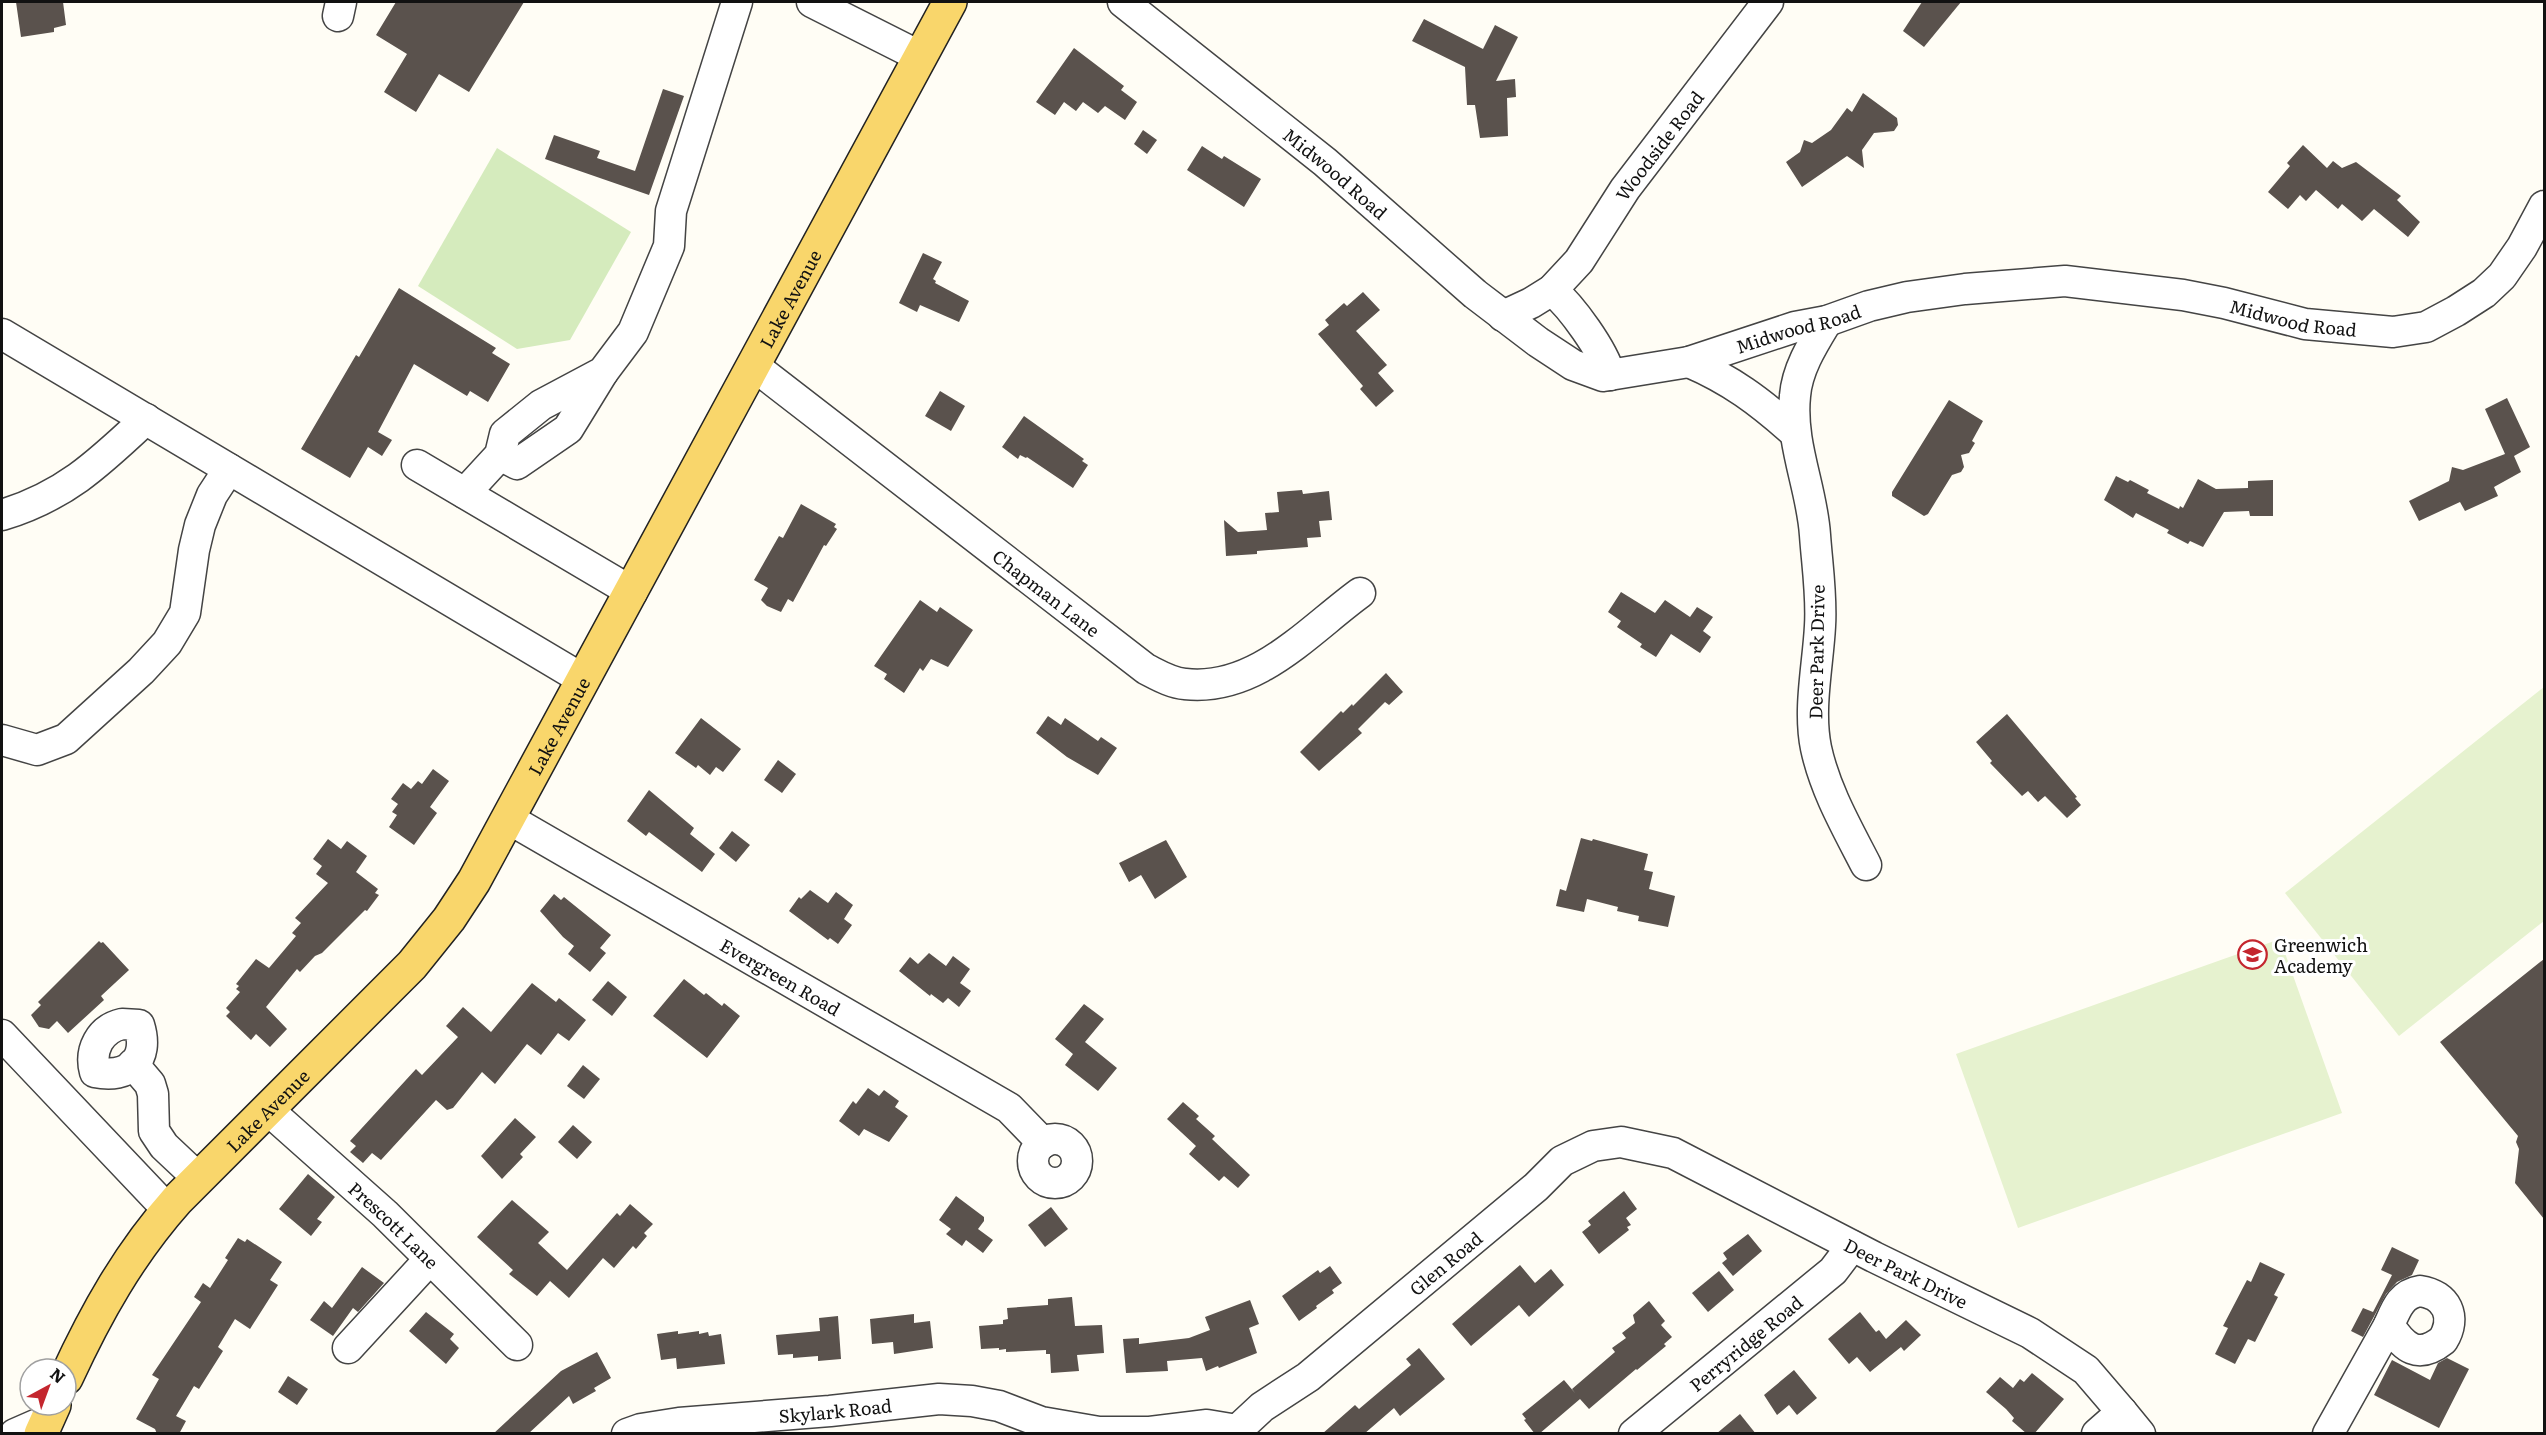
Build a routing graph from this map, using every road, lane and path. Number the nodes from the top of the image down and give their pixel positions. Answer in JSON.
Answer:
{"nodes":[{"id":1,"x":736,"y":2,"type":"edge"},
{"id":2,"x":812,"y":2,"type":"edge"},
{"id":3,"x":950,"y":2,"type":"edge"},
{"id":4,"x":1123,"y":2,"type":"edge"},
{"id":5,"x":1768,"y":2,"type":"edge"},
{"id":6,"x":921,"y":57,"type":"junction"},
{"id":7,"x":2544,"y":206,"type":"edge"},
{"id":8,"x":1552,"y":290,"type":"junction"},
{"id":9,"x":1503,"y":316,"type":"junction"},
{"id":10,"x":1827,"y":321,"type":"junction"},
{"id":11,"x":2,"y":334,"type":"edge"},
{"id":12,"x":1689,"y":363,"type":"junction"},
{"id":13,"x":754,"y":366,"type":"junction"},
{"id":14,"x":1610,"y":375,"type":"junction"},
{"id":15,"x":146,"y":419,"type":"junction"},
{"id":16,"x":1794,"y":432,"type":"junction"},
{"id":17,"x":417,"y":465,"type":"dead end"},
{"id":18,"x":229,"y":469,"type":"junction"},
{"id":19,"x":465,"y":493,"type":"junction"},
{"id":20,"x":2,"y":514,"type":"edge"},
{"id":21,"x":632,"y":592,"type":"junction"},
{"id":22,"x":1360,"y":593,"type":"dead end"},
{"id":23,"x":584,"y":680,"type":"junction"},
{"id":24,"x":7,"y":748,"type":"edge"},
{"id":25,"x":509,"y":819,"type":"junction"},
{"id":26,"x":1866,"y":865,"type":"dead end"},
{"id":27,"x":2,"y":1035,"type":"edge"},
{"id":28,"x":134,"y":1064,"type":"dead end"},
{"id":29,"x":267,"y":1109,"type":"junction"},
{"id":30,"x":1043,"y":1143,"type":"dead end"},
{"id":31,"x":1673,"y":1153,"type":"joint"},
{"id":32,"x":198,"y":1178,"type":"junction"},
{"id":33,"x":168,"y":1210,"type":"junction"},
{"id":34,"x":1852,"y":1246,"type":"junction"},
{"id":35,"x":430,"y":1259,"type":"junction"},
{"id":36,"x":2389,"y":1325,"type":"dead end"},
{"id":37,"x":517,"y":1345,"type":"dead end"},
{"id":38,"x":348,"y":1348,"type":"dead end"},
{"id":39,"x":76,"y":1357,"type":"edge"},
{"id":40,"x":47,"y":1420,"type":"edge"},
{"id":41,"x":811,"y":1423,"type":"edge"},
{"id":42,"x":2131,"y":1423,"type":"edge"},
{"id":43,"x":1045,"y":1428,"type":"edge"},
{"id":44,"x":1235,"y":1432,"type":"edge"},
{"id":45,"x":15,"y":1434,"type":"edge"},
{"id":46,"x":627,"y":1434,"type":"edge"},
{"id":47,"x":1634,"y":1434,"type":"edge"},
{"id":48,"x":2097,"y":1434,"type":"edge"},
{"id":49,"x":2328,"y":1434,"type":"edge"}],
"edges":[{"from":1,"to":19,"type":"street"},
{"from":2,"to":6,"type":"street"},
{"from":3,"to":6,"type":"main road","name":"Lake Avenue"},
{"from":4,"to":9,"type":"street","name":"Midwood Road"},
{"from":5,"to":8,"type":"street","name":"Woodside Road"},
{"from":6,"to":13,"type":"main road","name":"Lake Avenue"},
{"from":7,"to":10,"type":"street","name":"Midwood Road"},
{"from":8,"to":9,"type":"street","name":"Woodside Road"},
{"from":8,"to":14,"type":"street"},
{"from":9,"to":14,"type":"street","name":"Midwood Road"},
{"from":10,"to":12,"type":"street","name":"Midwood Road"},
{"from":10,"to":16,"type":"street","name":"Deer Park Drive"},
{"from":11,"to":15,"type":"street"},
{"from":12,"to":14,"type":"street","name":"Midwood Road"},
{"from":12,"to":16,"type":"street"},
{"from":13,"to":21,"type":"main road","name":"Lake Avenue"},
{"from":13,"to":22,"type":"street","name":"Chapman Lane"},
{"from":15,"to":18,"type":"street"},
{"from":15,"to":20,"type":"street"},
{"from":16,"to":26,"type":"street","name":"Deer Park Drive"},
{"from":17,"to":19,"type":"street"},
{"from":18,"to":23,"type":"street"},
{"from":18,"to":24,"type":"street"},
{"from":19,"to":21,"type":"street"},
{"from":21,"to":23,"type":"main road","name":"Lake Avenue"},
{"from":23,"to":25,"type":"main road","name":"Lake Avenue"},
{"from":25,"to":29,"type":"main road","name":"Lake Avenue"},
{"from":25,"to":30,"type":"street","name":"Evergreen Road"},
{"from":27,"to":33,"type":"street"},
{"from":28,"to":32,"type":"street"},
{"from":29,"to":32,"type":"main road","name":"Lake Avenue"},
{"from":29,"to":35,"type":"street","name":"Prescott Lane"},
{"from":31,"to":34,"type":"street","name":"Deer Park Drive"},
{"from":31,"to":44,"type":"street","name":"Glen Road"},
{"from":32,"to":33,"type":"main road","name":"Lake Avenue"},
{"from":33,"to":39,"type":"main road","name":"Lake Avenue"},
{"from":34,"to":42,"type":"street","name":"Deer Park Drive"},
{"from":34,"to":47,"type":"street","name":"Perryridge Road"},
{"from":35,"to":37,"type":"street","name":"Prescott Lane"},
{"from":35,"to":38,"type":"street"},
{"from":36,"to":49,"type":"street"},
{"from":40,"to":45,"type":"street"},
{"from":41,"to":43,"type":"street","name":"Skylark Road"},
{"from":41,"to":46,"type":"street","name":"Skylark Road"},
{"from":42,"to":48,"type":"street"},
{"from":43,"to":44,"type":"street","name":"Skylark Road"}]}
